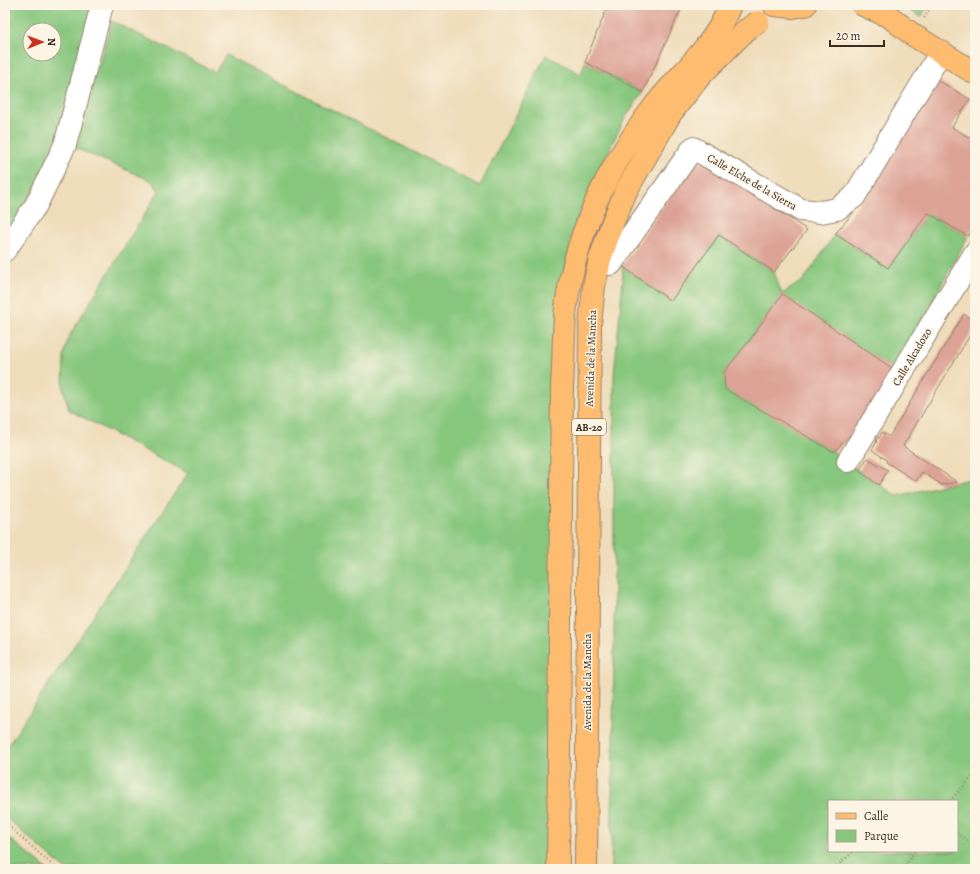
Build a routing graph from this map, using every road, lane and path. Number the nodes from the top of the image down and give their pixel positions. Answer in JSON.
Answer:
{"nodes":[{"id":1,"x":102,"y":5,"type":"edge"},
{"id":2,"x":730,"y":5,"type":"edge"},
{"id":3,"x":805,"y":5,"type":"edge"},
{"id":4,"x":862,"y":5,"type":"edge"},
{"id":5,"x":777,"y":6,"type":"edge"},
{"id":6,"x":885,"y":11,"type":"edge"},
{"id":7,"x":942,"y":52,"type":"junction"},
{"id":8,"x":975,"y":72,"type":"edge"},
{"id":9,"x":5,"y":250,"type":"edge"},
{"id":10,"x":975,"y":253,"type":"edge"},
{"id":11,"x":611,"y":264,"type":"dead end"},
{"id":12,"x":848,"y":461,"type":"dead end"},
{"id":13,"x":975,"y":774,"type":"edge"},
{"id":14,"x":951,"y":800,"type":"edge"},
{"id":15,"x":5,"y":824,"type":"edge"},
{"id":16,"x":958,"y":835,"type":"edge"},
{"id":17,"x":975,"y":846,"type":"edge"},
{"id":18,"x":853,"y":852,"type":"edge"},
{"id":19,"x":914,"y":852,"type":"edge"},
{"id":20,"x":57,"y":869,"type":"edge"},
{"id":21,"x":558,"y":869,"type":"edge"},
{"id":22,"x":586,"y":869,"type":"edge"},
{"id":23,"x":834,"y":869,"type":"edge"},
{"id":24,"x":903,"y":869,"type":"edge"}],
"edges":[{"from":1,"to":9,"type":"street"},
{"from":2,"to":21,"type":"main road","number":"AB-20"},
{"from":3,"to":5,"type":"main road"},
{"from":4,"to":6,"type":"main road"},
{"from":5,"to":22,"type":"main road","name":"Avenida de la Mancha","number":"AB-20"},
{"from":6,"to":7,"type":"main road"},
{"from":7,"to":8,"type":"main road"},
{"from":7,"to":11,"type":"street","name":"Calle Elche de la Sierra"},
{"from":10,"to":12,"type":"street","name":"Calle Alcadozo"},
{"from":13,"to":14,"type":"path"},
{"from":15,"to":20,"type":"path"},
{"from":16,"to":17,"type":"path"},
{"from":18,"to":23,"type":"path"},
{"from":19,"to":24,"type":"path"}]}
